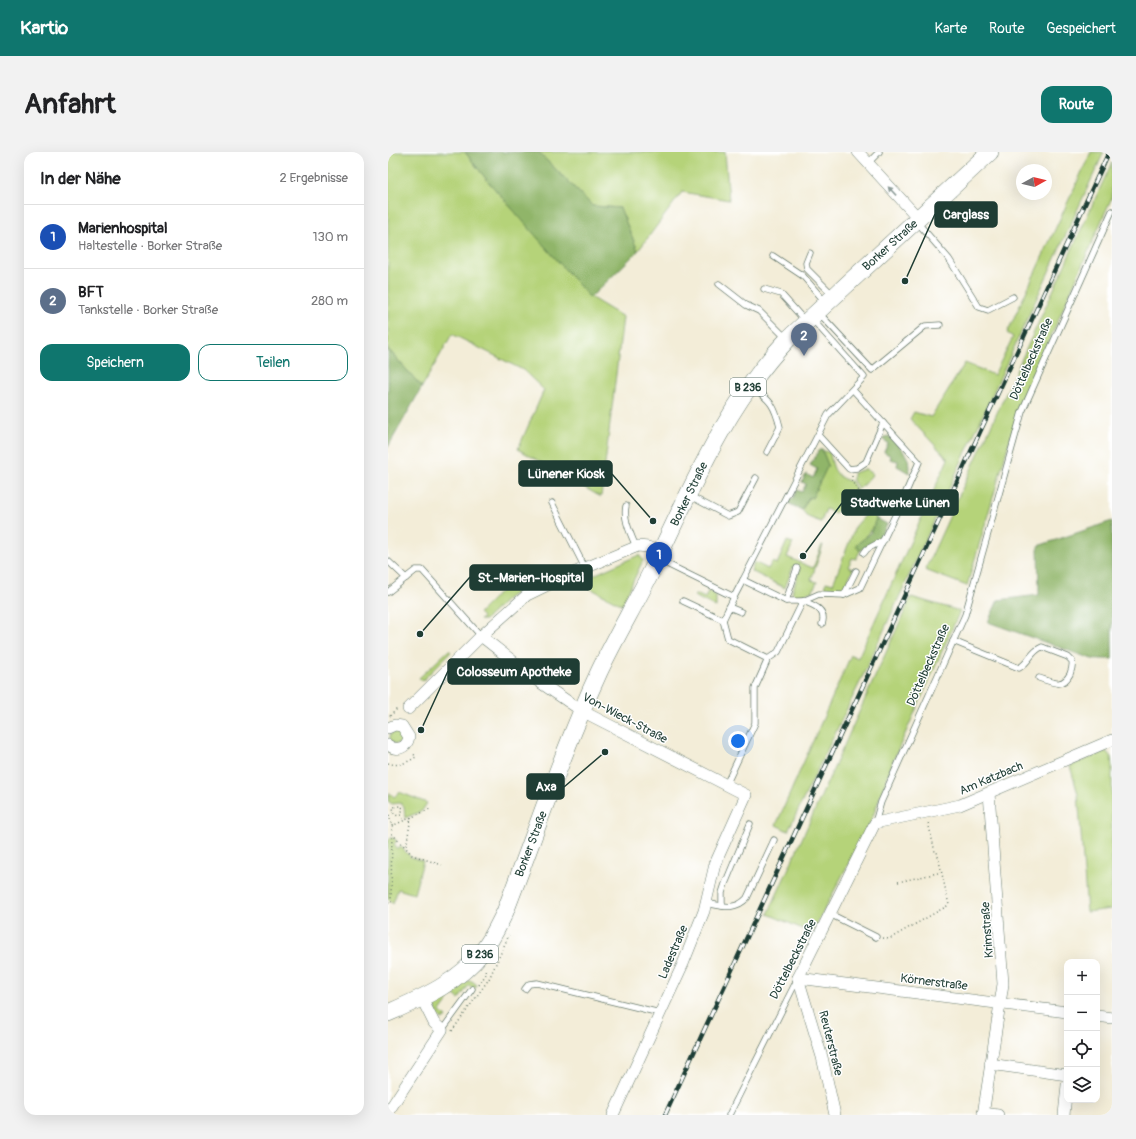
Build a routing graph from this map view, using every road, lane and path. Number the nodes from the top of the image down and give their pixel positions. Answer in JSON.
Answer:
{"nodes":[{"id":1,"x":858,"y":152,"type":"edge"},
{"id":2,"x":879,"y":152,"type":"edge"},
{"id":3,"x":990,"y":152,"type":"edge"},
{"id":4,"x":868,"y":163,"type":"junction"},
{"id":5,"x":1112,"y":211,"type":"edge"},
{"id":6,"x":918,"y":220,"type":"junction"},
{"id":7,"x":810,"y":253,"type":"dead end"},
{"id":8,"x":773,"y":256,"type":"dead end"},
{"id":9,"x":719,"y":284,"type":"dead end"},
{"id":10,"x":764,"y":289,"type":"dead end"},
{"id":11,"x":1013,"y":297,"type":"dead end"},
{"id":12,"x":819,"y":310,"type":"junction"},
{"id":13,"x":940,"y":325,"type":"dead end"},
{"id":14,"x":787,"y":340,"type":"junction"},
{"id":15,"x":750,"y":385,"type":"junction"},
{"id":16,"x":853,"y":390,"type":"junction"},
{"id":17,"x":883,"y":423,"type":"junction"},
{"id":18,"x":818,"y":435,"type":"junction"},
{"id":19,"x":768,"y":452,"type":"dead end"},
{"id":20,"x":852,"y":468,"type":"junction"},
{"id":21,"x":756,"y":478,"type":"dead end"},
{"id":22,"x":688,"y":495,"type":"junction"},
{"id":23,"x":865,"y":499,"type":"dead end"},
{"id":24,"x":552,"y":503,"type":"dead end"},
{"id":25,"x":626,"y":506,"type":"dead end"},
{"id":26,"x":884,"y":540,"type":"junction"},
{"id":27,"x":636,"y":547,"type":"junction"},
{"id":28,"x":864,"y":553,"type":"dead end"},
{"id":29,"x":659,"y":556,"type":"junction"},
{"id":30,"x":388,"y":561,"type":"edge"},
{"id":31,"x":585,"y":568,"type":"junction"},
{"id":32,"x":797,"y":568,"type":"dead end"},
{"id":33,"x":856,"y":571,"type":"dead end"},
{"id":34,"x":406,"y":578,"type":"junction"},
{"id":35,"x":743,"y":580,"type":"junction"},
{"id":36,"x":388,"y":592,"type":"edge"},
{"id":37,"x":844,"y":595,"type":"junction"},
{"id":38,"x":734,"y":597,"type":"junction"},
{"id":39,"x":683,"y":601,"type":"dead end"},
{"id":40,"x":786,"y":601,"type":"junction"},
{"id":41,"x":803,"y":601,"type":"junction"},
{"id":42,"x":729,"y":607,"type":"junction"},
{"id":43,"x":741,"y":612,"type":"dead end"},
{"id":44,"x":723,"y":620,"type":"junction"},
{"id":45,"x":822,"y":624,"type":"dead end"},
{"id":46,"x":481,"y":636,"type":"junction"},
{"id":47,"x":953,"y":641,"type":"junction"},
{"id":48,"x":768,"y":659,"type":"junction"},
{"id":49,"x":1039,"y":678,"type":"dead end"},
{"id":50,"x":403,"y":710,"type":"junction"},
{"id":51,"x":582,"y":711,"type":"junction"},
{"id":52,"x":388,"y":718,"type":"edge"},
{"id":53,"x":393,"y":726,"type":"edge"},
{"id":54,"x":1112,"y":740,"type":"edge"},
{"id":55,"x":388,"y":746,"type":"edge"},
{"id":56,"x":416,"y":757,"type":"dead end"},
{"id":57,"x":389,"y":764,"type":"edge"},
{"id":58,"x":388,"y":768,"type":"edge"},
{"id":59,"x":726,"y":786,"type":"junction"},
{"id":60,"x":989,"y":793,"type":"junction"},
{"id":61,"x":746,"y":795,"type":"joint"},
{"id":62,"x":432,"y":808,"type":"dead end"},
{"id":63,"x":388,"y":811,"type":"edge"},
{"id":64,"x":926,"y":812,"type":"junction"},
{"id":65,"x":394,"y":813,"type":"junction"},
{"id":66,"x":401,"y":815,"type":"junction"},
{"id":67,"x":389,"y":817,"type":"junction"},
{"id":68,"x":411,"y":817,"type":"junction"},
{"id":69,"x":404,"y":821,"type":"junction"},
{"id":70,"x":875,"y":823,"type":"junction"},
{"id":71,"x":750,"y":824,"type":"dead end"},
{"id":72,"x":392,"y":826,"type":"junction"},
{"id":73,"x":392,"y":834,"type":"junction"},
{"id":74,"x":774,"y":840,"type":"dead end"},
{"id":75,"x":406,"y":848,"type":"junction"},
{"id":76,"x":442,"y":865,"type":"dead end"},
{"id":77,"x":942,"y":872,"type":"junction"},
{"id":78,"x":898,"y":882,"type":"dead end"},
{"id":79,"x":388,"y":902,"type":"edge"},
{"id":80,"x":706,"y":903,"type":"junction"},
{"id":81,"x":722,"y":906,"type":"junction"},
{"id":82,"x":830,"y":914,"type":"junction"},
{"id":83,"x":876,"y":937,"type":"joint"},
{"id":84,"x":798,"y":978,"type":"junction"},
{"id":85,"x":472,"y":989,"type":"dead end"},
{"id":86,"x":524,"y":989,"type":"dead end"},
{"id":87,"x":422,"y":999,"type":"junction"},
{"id":88,"x":1002,"y":1003,"type":"junction"},
{"id":89,"x":1064,"y":1012,"type":"edge"},
{"id":90,"x":388,"y":1013,"type":"edge"},
{"id":91,"x":660,"y":1013,"type":"junction"},
{"id":92,"x":1100,"y":1016,"type":"edge"},
{"id":93,"x":1112,"y":1018,"type":"edge"},
{"id":94,"x":442,"y":1030,"type":"junction"},
{"id":95,"x":990,"y":1064,"type":"junction"},
{"id":96,"x":1064,"y":1075,"type":"edge"},
{"id":97,"x":1065,"y":1103,"type":"edge"},
{"id":98,"x":388,"y":1112,"type":"edge"},
{"id":99,"x":983,"y":1114,"type":"edge"},
{"id":100,"x":613,"y":1115,"type":"edge"},
{"id":101,"x":729,"y":1115,"type":"edge"},
{"id":102,"x":835,"y":1115,"type":"edge"},
{"id":103,"x":998,"y":1115,"type":"edge"},
{"id":104,"x":1064,"y":1115,"type":"edge"}],
"edges":[{"from":1,"to":4,"type":"street"},
{"from":2,"to":4,"type":"lane"},
{"from":3,"to":6,"type":"main road","name":"Borker Straße","number":"B 236"},
{"from":6,"to":4,"type":"street","one_way":true},
{"from":5,"to":47,"type":"lane","name":"Döttelbeckstraße"},
{"from":6,"to":11,"type":"lane"},
{"from":6,"to":12,"type":"main road","name":"Borker Straße","number":"B 236"},
{"from":7,"to":12,"type":"lane"},
{"from":8,"to":12,"type":"lane"},
{"from":9,"to":14,"type":"lane"},
{"from":10,"to":12,"type":"lane"},
{"from":12,"to":13,"type":"lane"},
{"from":12,"to":14,"type":"main road","name":"Borker Straße","number":"B 236"},
{"from":12,"to":16,"type":"lane"},
{"from":14,"to":15,"type":"main road","name":"Borker Straße","number":"B 236"},
{"from":15,"to":19,"type":"lane"},
{"from":15,"to":22,"type":"main road","name":"Borker Straße","number":"B 236"},
{"from":16,"to":17,"type":"lane"},
{"from":16,"to":18,"type":"lane"},
{"from":17,"to":20,"type":"lane"},
{"from":17,"to":26,"type":"lane"},
{"from":18,"to":20,"type":"lane"},
{"from":18,"to":35,"type":"lane"},
{"from":20,"to":23,"type":"path"},
{"from":21,"to":22,"type":"lane"},
{"from":22,"to":29,"type":"main road","name":"Borker Straße","number":"B 236"},
{"from":24,"to":31,"type":"lane"},
{"from":25,"to":27,"type":"lane"},
{"from":26,"to":28,"type":"lane"},
{"from":26,"to":37,"type":"lane"},
{"from":27,"to":29,"type":"street"},
{"from":27,"to":31,"type":"street"},
{"from":29,"to":38,"type":"lane"},
{"from":29,"to":51,"type":"main road","name":"Borker Straße","number":"B 236"},
{"from":30,"to":34,"type":"lane"},
{"from":31,"to":46,"type":"street"},
{"from":32,"to":40,"type":"lane"},
{"from":33,"to":37,"type":"lane"},
{"from":34,"to":36,"type":"lane"},
{"from":34,"to":46,"type":"lane"},
{"from":35,"to":38,"type":"lane"},
{"from":35,"to":40,"type":"lane"},
{"from":37,"to":41,"type":"lane"},
{"from":38,"to":42,"type":"lane"},
{"from":39,"to":44,"type":"lane"},
{"from":40,"to":41,"type":"lane"},
{"from":41,"to":45,"type":"lane"},
{"from":41,"to":48,"type":"lane"},
{"from":42,"to":43,"type":"lane"},
{"from":42,"to":44,"type":"lane"},
{"from":44,"to":48,"type":"lane"},
{"from":46,"to":50,"type":"street"},
{"from":46,"to":51,"type":"street","name":"Von-Wieck-Straße"},
{"from":47,"to":49,"type":"lane"},
{"from":47,"to":70,"type":"lane","name":"Döttelbeckstraße"},
{"from":48,"to":59,"type":"lane"},
{"from":50,"to":52,"type":"path"},
{"from":50,"to":53,"type":"street"},
{"from":51,"to":59,"type":"street","name":"Von-Wieck-Straße"},
{"from":51,"to":87,"type":"main road","name":"Borker Straße","number":"B 236"},
{"from":53,"to":55,"type":"street"},
{"from":54,"to":60,"type":"street","name":"Am Katzbach"},
{"from":56,"to":57,"type":"path"},
{"from":57,"to":58,"type":"path"},
{"from":59,"to":61,"type":"street","name":"Von-Wieck-Straße"},
{"from":60,"to":64,"type":"street","name":"Am Katzbach"},
{"from":60,"to":88,"type":"street","name":"Krimstraße"},
{"from":61,"to":80,"type":"street","name":"Ladestraße"},
{"from":62,"to":68,"type":"path"},
{"from":63,"to":67,"type":"path"},
{"from":64,"to":70,"type":"street","name":"Am Katzbach"},
{"from":64,"to":77,"type":"path"},
{"from":65,"to":66,"type":"path"},
{"from":65,"to":66,"type":"path"},
{"from":65,"to":67,"type":"path"},
{"from":66,"to":69,"type":"path"},
{"from":67,"to":72,"type":"path"},
{"from":68,"to":69,"type":"path"},
{"from":68,"to":75,"type":"path"},
{"from":69,"to":72,"type":"path"},
{"from":70,"to":82,"type":"street","name":"Döttelbeckstraße"},
{"from":71,"to":81,"type":"lane"},
{"from":72,"to":73,"type":"path"},
{"from":73,"to":75,"type":"path"},
{"from":73,"to":79,"type":"path"},
{"from":74,"to":81,"type":"lane"},
{"from":75,"to":76,"type":"path"},
{"from":77,"to":78,"type":"path"},
{"from":77,"to":83,"type":"path"},
{"from":80,"to":81,"type":"lane"},
{"from":80,"to":91,"type":"street","name":"Ladestraße"},
{"from":82,"to":83,"type":"lane"},
{"from":82,"to":84,"type":"street","name":"Döttelbeckstraße"},
{"from":84,"to":88,"type":"street","name":"Körnerstraße"},
{"from":84,"to":101,"type":"lane","name":"Döttelbeckstraße"},
{"from":84,"to":102,"type":"street","name":"Reuterstraße"},
{"from":85,"to":94,"type":"lane"},
{"from":86,"to":91,"type":"lane"},
{"from":87,"to":90,"type":"main road","name":"Borker Straße","number":"B 236"},
{"from":87,"to":94,"type":"street"},
{"from":88,"to":89,"type":"street","name":"Körnerstraße"},
{"from":88,"to":95,"type":"street","name":"Krimstraße"},
{"from":91,"to":100,"type":"street","name":"Ladestraße"},
{"from":92,"to":93,"type":"street"},
{"from":94,"to":98,"type":"street"},
{"from":95,"to":96,"type":"street"},
{"from":95,"to":99,"type":"street","name":"Krimstraße"},
{"from":97,"to":104,"type":"street"},
{"from":99,"to":103,"type":"street","name":"Krimstraße"}]}
